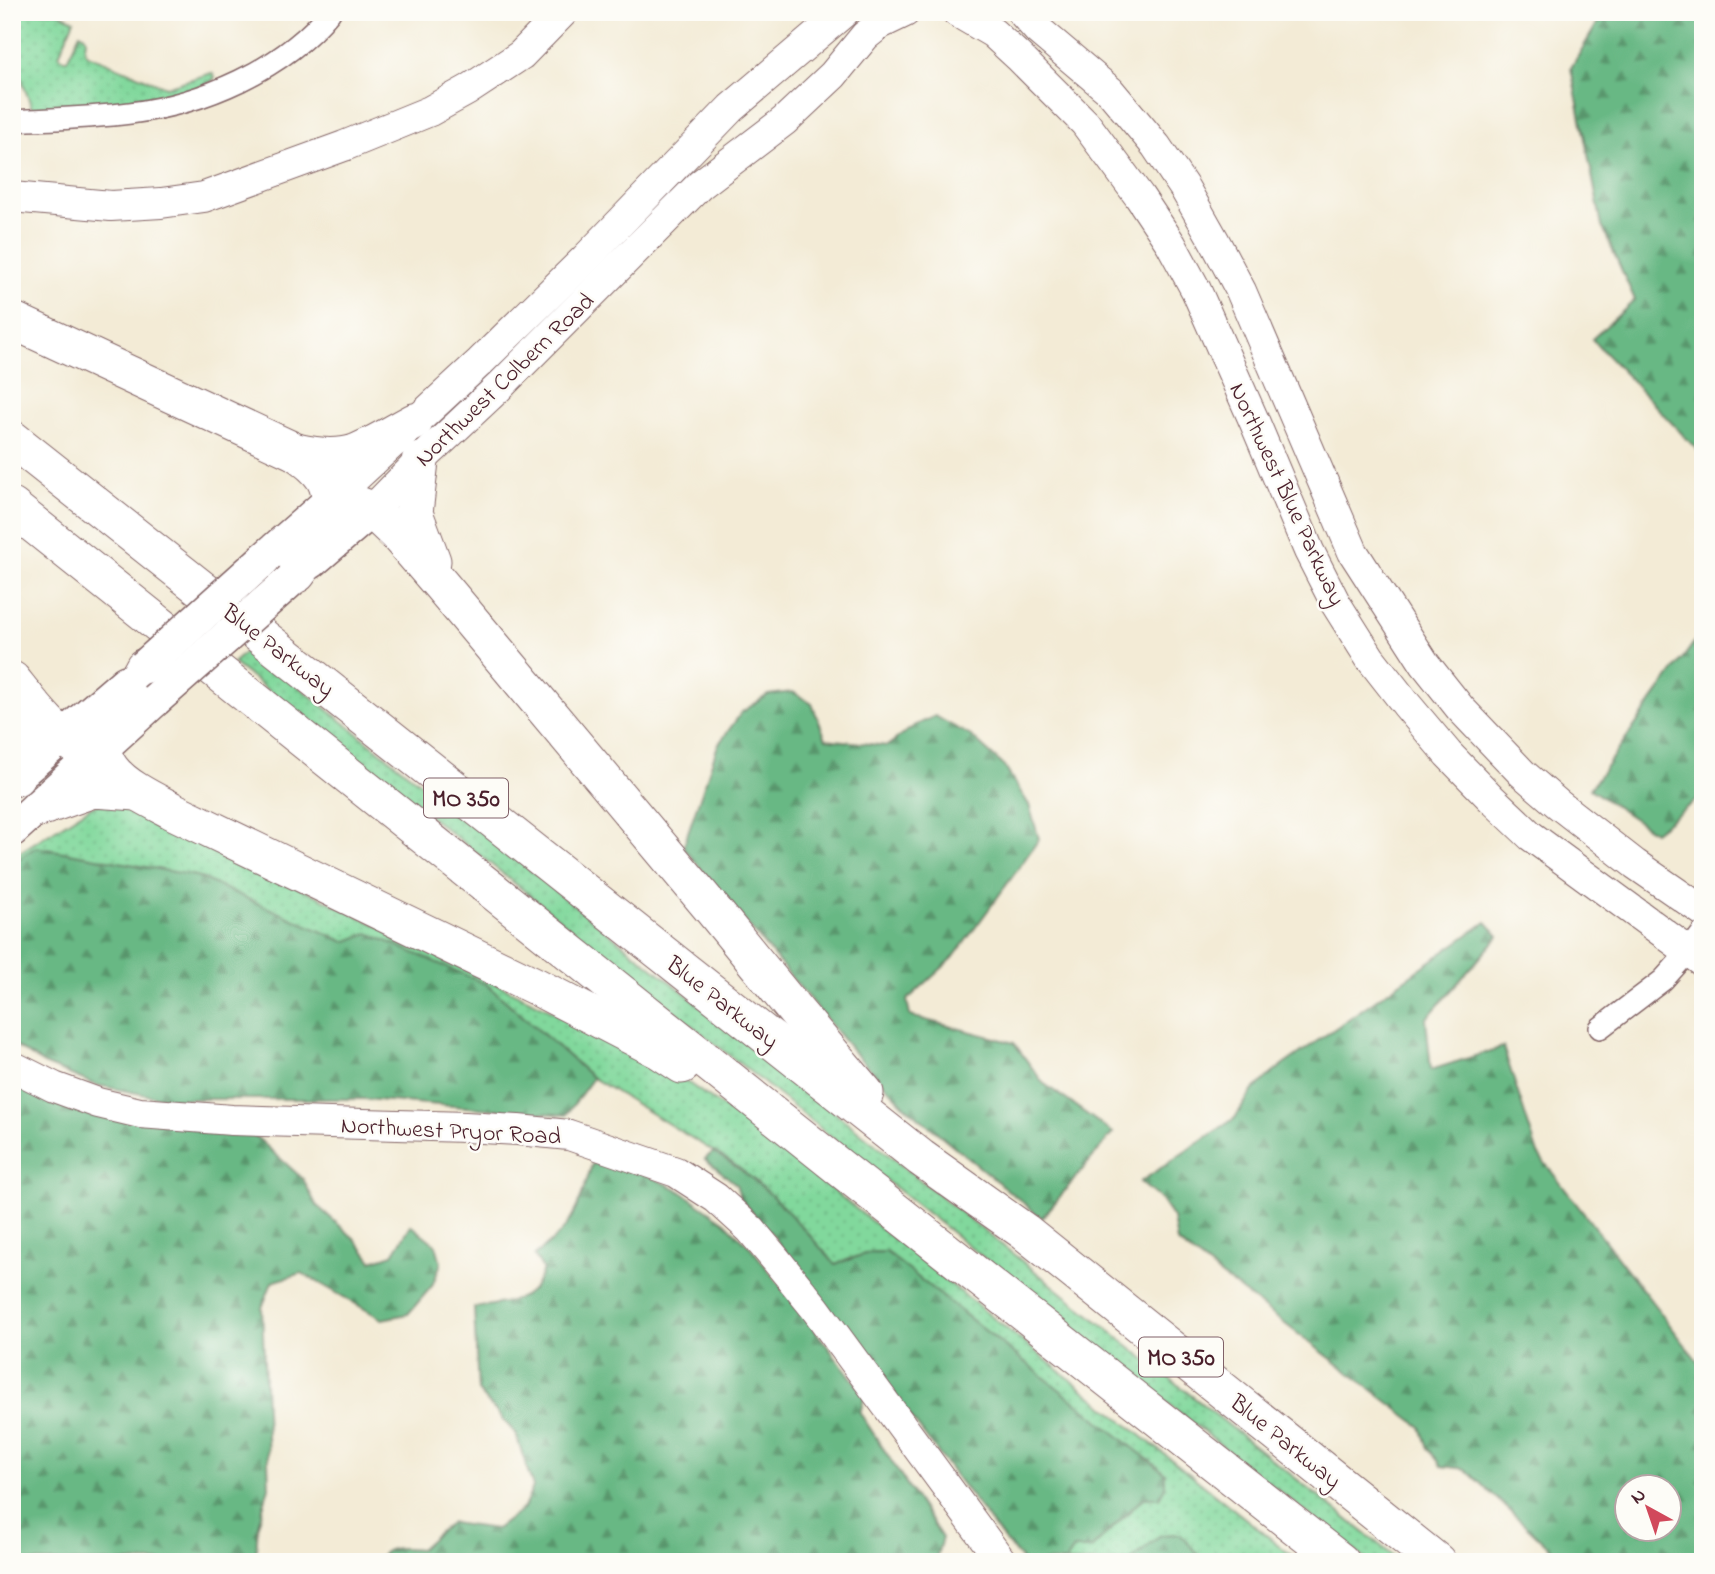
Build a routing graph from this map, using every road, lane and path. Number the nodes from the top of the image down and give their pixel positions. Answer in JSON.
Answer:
{"nodes":[{"id":1,"x":330,"y":12,"type":"edge"},
{"id":2,"x":563,"y":12,"type":"edge"},
{"id":3,"x":844,"y":12,"type":"edge"},
{"id":4,"x":905,"y":12,"type":"edge"},
{"id":5,"x":957,"y":12,"type":"edge"},
{"id":6,"x":1022,"y":12,"type":"edge"},
{"id":7,"x":12,"y":121,"type":"edge"},
{"id":8,"x":12,"y":197,"type":"edge"},
{"id":9,"x":12,"y":320,"type":"edge"},
{"id":10,"x":414,"y":422,"type":"junction"},
{"id":11,"x":12,"y":439,"type":"edge"},
{"id":12,"x":296,"y":452,"type":"junction"},
{"id":13,"x":420,"y":461,"type":"junction"},
{"id":14,"x":330,"y":501,"type":"junction"},
{"id":15,"x":12,"y":507,"type":"edge"},
{"id":16,"x":372,"y":510,"type":"junction"},
{"id":17,"x":294,"y":577,"type":"junction"},
{"id":18,"x":441,"y":585,"type":"junction"},
{"id":19,"x":150,"y":684,"type":"junction"},
{"id":20,"x":19,"y":688,"type":"edge"},
{"id":21,"x":62,"y":737,"type":"junction"},
{"id":22,"x":103,"y":750,"type":"junction"},
{"id":23,"x":14,"y":779,"type":"edge"},
{"id":24,"x":137,"y":792,"type":"junction"},
{"id":25,"x":25,"y":819,"type":"edge"},
{"id":26,"x":1703,"y":911,"type":"edge"},
{"id":27,"x":1698,"y":948,"type":"edge"},
{"id":28,"x":1600,"y":1028,"type":"dead end"},
{"id":29,"x":12,"y":1066,"type":"edge"},
{"id":30,"x":921,"y":1158,"type":"junction"},
{"id":31,"x":839,"y":1167,"type":"junction"},
{"id":32,"x":1002,"y":1562,"type":"edge"},
{"id":33,"x":1340,"y":1562,"type":"edge"},
{"id":34,"x":1437,"y":1562,"type":"edge"}],
"edges":[{"from":1,"to":7,"type":"street"},
{"from":2,"to":8,"type":"street"},
{"from":3,"to":10,"type":"street","name":"Northwest Colbern Road"},
{"from":4,"to":13,"type":"street","name":"Northwest Colbern Road"},
{"from":5,"to":27,"type":"street","name":"Northwest Blue Parkway"},
{"from":6,"to":26,"type":"street","name":"Northwest Blue Parkway"},
{"from":9,"to":12,"type":"highway"},
{"from":10,"to":12,"type":"highway"},
{"from":10,"to":14,"type":"street","name":"Northwest Colbern Road"},
{"from":11,"to":30,"type":"highway","name":"Blue Parkway","number":"MO 350"},
{"from":12,"to":14,"type":"highway"},
{"from":13,"to":16,"type":"street","name":"Northwest Colbern Road"},
{"from":13,"to":18,"type":"highway"},
{"from":14,"to":16,"type":"highway"},
{"from":14,"to":17,"type":"highway"},
{"from":14,"to":19,"type":"main road","bridge":true},
{"from":15,"to":31,"type":"highway","number":"MO 350"},
{"from":16,"to":17,"type":"main road","name":"Northwest Colbern Road"},
{"from":16,"to":18,"type":"highway"},
{"from":17,"to":19,"type":"main road","name":"Northwest Colbern Road","bridge":true},
{"from":18,"to":30,"type":"highway"},
{"from":19,"to":21,"type":"main road"},
{"from":19,"to":22,"type":"highway"},
{"from":20,"to":21,"type":"highway"},
{"from":20,"to":23,"type":"highway"},
{"from":21,"to":22,"type":"highway"},
{"from":21,"to":23,"type":"main road"},
{"from":22,"to":24,"type":"highway"},
{"from":22,"to":25,"type":"main road"},
{"from":24,"to":25,"type":"highway"},
{"from":24,"to":31,"type":"highway"},
{"from":27,"to":28,"type":"street"},
{"from":29,"to":32,"type":"street","name":"Northwest Pryor Road"},
{"from":30,"to":34,"type":"highway","name":"Blue Parkway","number":"MO 350"},
{"from":31,"to":33,"type":"highway","number":"MO 350"}]}
